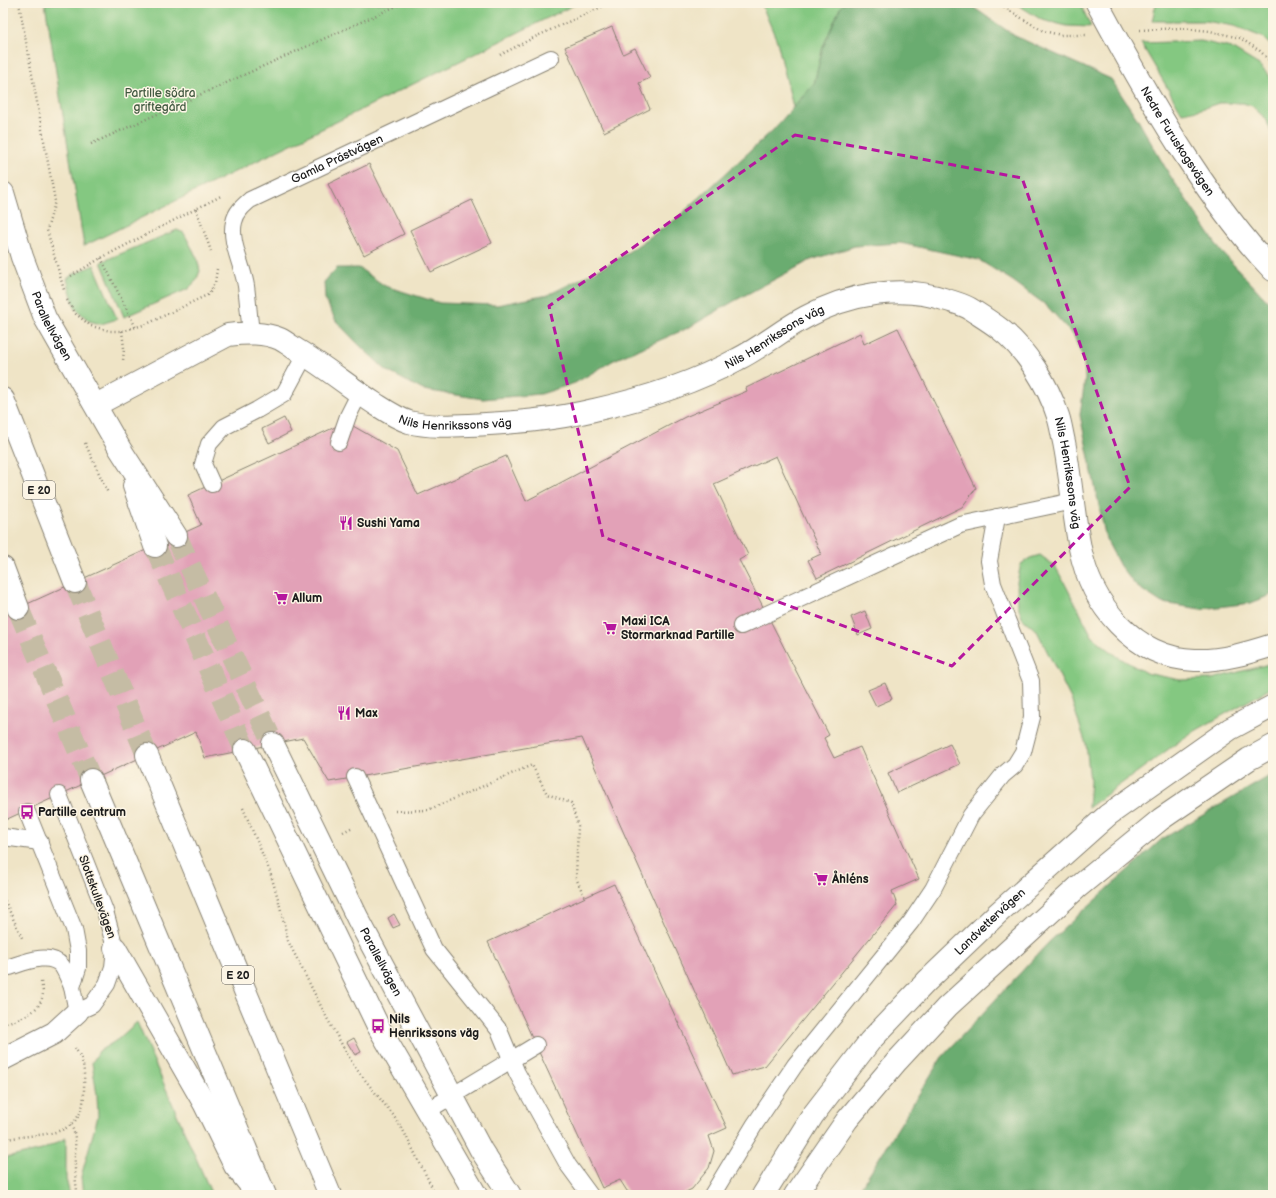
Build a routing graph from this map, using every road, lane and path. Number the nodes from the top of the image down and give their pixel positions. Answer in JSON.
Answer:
{"nodes":[{"id":1,"x":19,"y":3,"type":"edge"},
{"id":2,"x":403,"y":3,"type":"edge"},
{"id":3,"x":997,"y":3,"type":"edge"},
{"id":4,"x":1098,"y":3,"type":"edge"},
{"id":5,"x":1138,"y":30,"type":"dead end"},
{"id":6,"x":1092,"y":34,"type":"dead end"},
{"id":7,"x":551,"y":58,"type":"dead end"},
{"id":8,"x":1273,"y":64,"type":"edge"},
{"id":9,"x":92,"y":144,"type":"dead end"},
{"id":10,"x":3,"y":193,"type":"edge"},
{"id":11,"x":196,"y":209,"type":"dead end"},
{"id":12,"x":213,"y":256,"type":"dead end"},
{"id":13,"x":215,"y":263,"type":"dead end"},
{"id":14,"x":1273,"y":270,"type":"edge"},
{"id":15,"x":71,"y":276,"type":"dead end"},
{"id":16,"x":136,"y":328,"type":"junction"},
{"id":17,"x":250,"y":332,"type":"junction"},
{"id":18,"x":305,"y":355,"type":"junction"},
{"id":19,"x":359,"y":394,"type":"junction"},
{"id":20,"x":3,"y":398,"type":"edge"},
{"id":21,"x":96,"y":405,"type":"junction"},
{"id":22,"x":339,"y":442,"type":"dead end"},
{"id":23,"x":120,"y":449,"type":"junction"},
{"id":24,"x":212,"y":484,"type":"dead end"},
{"id":25,"x":1073,"y":501,"type":"junction"},
{"id":26,"x":997,"y":517,"type":"junction"},
{"id":27,"x":176,"y":536,"type":"tunnel mouth"},
{"id":28,"x":155,"y":546,"type":"tunnel mouth"},
{"id":29,"x":3,"y":568,"type":"edge"},
{"id":30,"x":75,"y":582,"type":"tunnel mouth"},
{"id":31,"x":18,"y":608,"type":"tunnel mouth"},
{"id":32,"x":741,"y":626,"type":"dead end"},
{"id":33,"x":1273,"y":645,"type":"edge"},
{"id":34,"x":1273,"y":706,"type":"edge"},
{"id":35,"x":273,"y":744,"type":"tunnel mouth"},
{"id":36,"x":1273,"y":746,"type":"edge"},
{"id":37,"x":245,"y":750,"type":"tunnel mouth"},
{"id":38,"x":147,"y":755,"type":"tunnel mouth"},
{"id":39,"x":355,"y":777,"type":"dead end"},
{"id":40,"x":91,"y":780,"type":"tunnel mouth"},
{"id":41,"x":58,"y":795,"type":"dead end"},
{"id":42,"x":242,"y":806,"type":"dead end"},
{"id":43,"x":24,"y":814,"type":"dead end"},
{"id":44,"x":373,"y":817,"type":"junction"},
{"id":45,"x":3,"y":837,"type":"edge"},
{"id":46,"x":40,"y":842,"type":"junction"},
{"id":47,"x":321,"y":844,"type":"junction"},
{"id":48,"x":296,"y":857,"type":"junction"},
{"id":49,"x":270,"y":872,"type":"junction"},
{"id":50,"x":3,"y":897,"type":"edge"},
{"id":51,"x":585,"y":898,"type":"dead end"},
{"id":52,"x":115,"y":948,"type":"junction"},
{"id":53,"x":35,"y":960,"type":"junction"},
{"id":54,"x":10,"y":967,"type":"dead end"},
{"id":55,"x":72,"y":987,"type":"junction"},
{"id":56,"x":77,"y":1012,"type":"junction"},
{"id":57,"x":3,"y":1024,"type":"edge"},
{"id":58,"x":536,"y":1045,"type":"dead end"},
{"id":59,"x":74,"y":1047,"type":"dead end"},
{"id":60,"x":3,"y":1059,"type":"edge"},
{"id":61,"x":512,"y":1060,"type":"junction"},
{"id":62,"x":453,"y":1095,"type":"junction"},
{"id":63,"x":427,"y":1110,"type":"junction"},
{"id":64,"x":71,"y":1125,"type":"junction"},
{"id":65,"x":3,"y":1140,"type":"edge"},
{"id":66,"x":78,"y":1195,"type":"edge"},
{"id":67,"x":258,"y":1195,"type":"edge"},
{"id":68,"x":265,"y":1195,"type":"edge"},
{"id":69,"x":330,"y":1195,"type":"edge"},
{"id":70,"x":436,"y":1195,"type":"edge"},
{"id":71,"x":476,"y":1195,"type":"edge"},
{"id":72,"x":510,"y":1195,"type":"edge"},
{"id":73,"x":590,"y":1195,"type":"edge"},
{"id":74,"x":712,"y":1195,"type":"edge"},
{"id":75,"x":762,"y":1195,"type":"edge"},
{"id":76,"x":795,"y":1195,"type":"edge"}],
"edges":[{"from":1,"to":16,"type":"path"},
{"from":2,"to":9,"type":"path"},
{"from":3,"to":6,"type":"path"},
{"from":4,"to":14,"type":"main road","name":"Nedre Furuskogsvägen"},
{"from":5,"to":8,"type":"path"},
{"from":7,"to":17,"type":"lane","name":"Gamla Prästvägen"},
{"from":10,"to":21,"type":"main road","name":"Parallellvägen"},
{"from":11,"to":12,"type":"path"},
{"from":13,"to":16,"type":"path"},
{"from":15,"to":16,"type":"path"},
{"from":17,"to":18,"type":"main road","name":"Nils Henrikssons väg"},
{"from":17,"to":21,"type":"main road","name":"Nils Henrikssons väg"},
{"from":18,"to":19,"type":"main road","name":"Nils Henrikssons väg"},
{"from":18,"to":24,"type":"lane"},
{"from":19,"to":22,"type":"lane"},
{"from":19,"to":25,"type":"main road","name":"Nils Henrikssons väg"},
{"from":20,"to":30,"type":"main road","number":"E 20"},
{"from":21,"to":23,"type":"main road","name":"Parallellvägen"},
{"from":23,"to":27,"type":"main road","name":"Parallellvägen"},
{"from":23,"to":28,"type":"main road","name":"Parallellvägen"},
{"from":25,"to":26,"type":"lane"},
{"from":25,"to":33,"type":"main road","name":"Nils Henrikssons väg"},
{"from":26,"to":32,"type":"lane"},
{"from":26,"to":74,"type":"lane"},
{"from":29,"to":31,"type":"main road"},
{"from":34,"to":75,"type":"main road","name":"Landvettervägen"},
{"from":35,"to":47,"type":"main road","name":"Parallellvägen"},
{"from":36,"to":76,"type":"main road"},
{"from":37,"to":48,"type":"main road"},
{"from":38,"to":69,"type":"main road","number":"E 20"},
{"from":39,"to":44,"type":"lane"},
{"from":40,"to":68,"type":"main road"},
{"from":41,"to":52,"type":"lane","name":"Slottskullevägen"},
{"from":42,"to":49,"type":"path"},
{"from":43,"to":46,"type":"lane"},
{"from":44,"to":47,"type":"path"},
{"from":44,"to":51,"type":"path"},
{"from":44,"to":61,"type":"lane"},
{"from":45,"to":46,"type":"lane"},
{"from":46,"to":55,"type":"lane"},
{"from":47,"to":62,"type":"main road","name":"Parallellvägen"},
{"from":48,"to":49,"type":"path"},
{"from":48,"to":63,"type":"main road"},
{"from":49,"to":70,"type":"path"},
{"from":50,"to":53,"type":"path"},
{"from":52,"to":56,"type":"lane","name":"Slottskullevägen"},
{"from":52,"to":67,"type":"main road"},
{"from":53,"to":54,"type":"lane"},
{"from":53,"to":55,"type":"lane"},
{"from":53,"to":57,"type":"path"},
{"from":55,"to":56,"type":"lane"},
{"from":56,"to":60,"type":"main road","name":"Slottskullevägen"},
{"from":58,"to":61,"type":"lane"},
{"from":59,"to":64,"type":"path"},
{"from":61,"to":62,"type":"lane"},
{"from":61,"to":73,"type":"lane"},
{"from":62,"to":63,"type":"lane"},
{"from":62,"to":72,"type":"main road","name":"Parallellvägen"},
{"from":63,"to":71,"type":"main road"},
{"from":64,"to":65,"type":"path"},
{"from":64,"to":66,"type":"path"}]}
